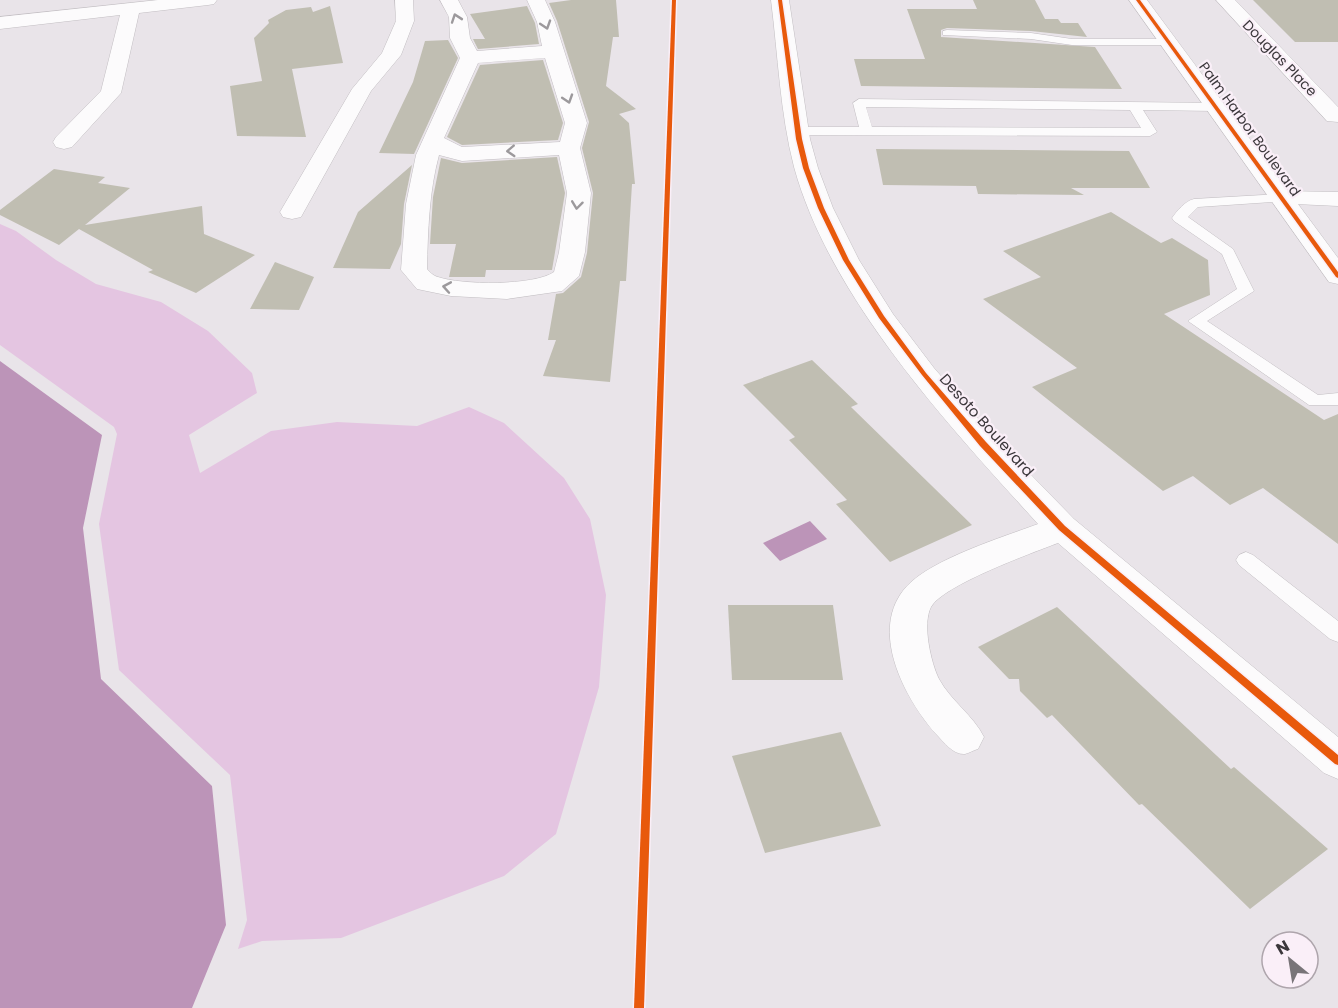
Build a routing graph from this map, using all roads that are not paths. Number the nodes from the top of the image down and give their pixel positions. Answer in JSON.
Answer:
{"nodes":[{"id":1,"x":208,"y":0,"type":"edge"},
{"id":2,"x":405,"y":0,"type":"edge"},
{"id":3,"x":449,"y":0,"type":"edge"},
{"id":4,"x":536,"y":0,"type":"edge"},
{"id":5,"x":780,"y":0,"type":"edge"},
{"id":6,"x":1138,"y":0,"type":"edge"},
{"id":7,"x":1225,"y":0,"type":"edge"},
{"id":8,"x":130,"y":8,"type":"junction"},
{"id":9,"x":0,"y":23,"type":"edge"},
{"id":10,"x":947,"y":33,"type":"dead end"},
{"id":11,"x":1171,"y":42,"type":"junction"},
{"id":12,"x":552,"y":51,"type":"junction"},
{"id":13,"x":470,"y":58,"type":"junction"},
{"id":14,"x":1134,"y":106,"type":"junction"},
{"id":15,"x":1217,"y":107,"type":"junction"},
{"id":16,"x":1335,"y":116,"type":"dead end"},
{"id":17,"x":798,"y":130,"type":"junction"},
{"id":18,"x":866,"y":131,"type":"junction"},
{"id":19,"x":433,"y":139,"type":"junction"},
{"id":20,"x":64,"y":142,"type":"dead end"},
{"id":21,"x":569,"y":148,"type":"junction"},
{"id":22,"x":1282,"y":198,"type":"junction"},
{"id":23,"x":1338,"y":200,"type":"edge"},
{"id":24,"x":292,"y":212,"type":"dead end"},
{"id":25,"x":1338,"y":276,"type":"edge"},
{"id":26,"x":1338,"y":399,"type":"edge"},
{"id":27,"x":1062,"y":528,"type":"junction"},
{"id":28,"x":1246,"y":560,"type":"dead end"},
{"id":29,"x":1338,"y":633,"type":"edge"},
{"id":30,"x":964,"y":736,"type":"dead end"},
{"id":31,"x":1338,"y":761,"type":"edge"}],
"edges":[{"from":1,"to":8,"type":"street"},
{"from":2,"to":24,"type":"street"},
{"from":13,"to":3,"type":"street","one_way":true},
{"from":4,"to":12,"type":"street","one_way":true},
{"from":5,"to":17,"type":"street","name":"Desoto Boulevard"},
{"from":6,"to":11,"type":"street","name":"Palm Harbor Boulevard"},
{"from":7,"to":16,"type":"street","name":"Douglas Place"},
{"from":8,"to":9,"type":"street"},
{"from":8,"to":20,"type":"street"},
{"from":10,"to":11,"type":"lane"},
{"from":11,"to":15,"type":"street","name":"Palm Harbor Boulevard"},
{"from":12,"to":13,"type":"street"},
{"from":12,"to":21,"type":"street","one_way":true},
{"from":13,"to":19,"type":"street"},
{"from":14,"to":15,"type":"lane"},
{"from":14,"to":18,"type":"lane"},
{"from":14,"to":18,"type":"lane"},
{"from":15,"to":22,"type":"street","name":"Palm Harbor Boulevard"},
{"from":17,"to":18,"type":"lane"},
{"from":17,"to":27,"type":"street","name":"Desoto Boulevard"},
{"from":21,"to":19,"type":"street","one_way":true},
{"from":21,"to":19,"type":"street","one_way":true},
{"from":22,"to":23,"type":"street"},
{"from":22,"to":25,"type":"street","name":"Palm Harbor Boulevard"},
{"from":22,"to":26,"type":"lane"},
{"from":27,"to":30,"type":"street"},
{"from":27,"to":31,"type":"street","name":"Desoto Boulevard"},
{"from":28,"to":29,"type":"lane"}]}
